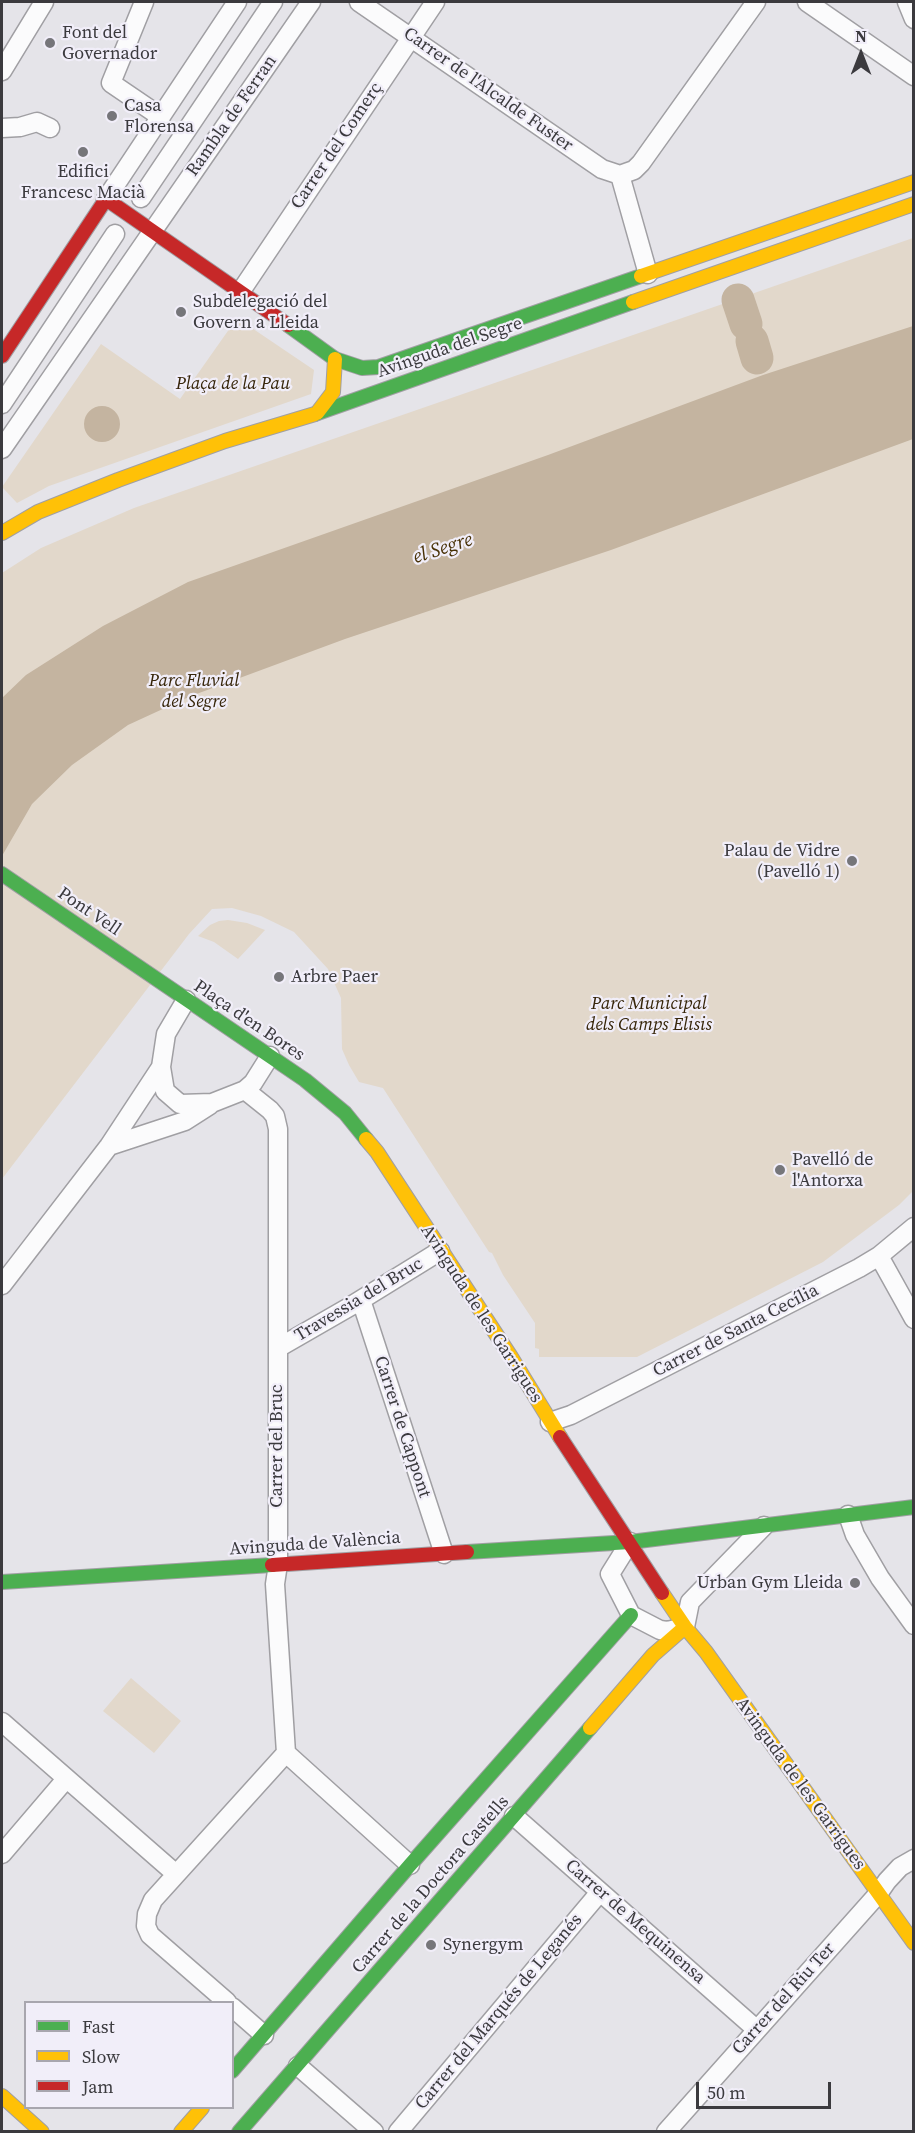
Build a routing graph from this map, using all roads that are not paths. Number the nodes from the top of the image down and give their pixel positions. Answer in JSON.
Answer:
{"nodes":[{"id":1,"x":44,"y":2,"type":"edge"},
{"id":2,"x":144,"y":2,"type":"edge"},
{"id":3,"x":237,"y":2,"type":"edge"},
{"id":4,"x":273,"y":2,"type":"edge"},
{"id":5,"x":311,"y":2,"type":"edge"},
{"id":6,"x":359,"y":2,"type":"edge"},
{"id":7,"x":435,"y":2,"type":"edge"},
{"id":8,"x":756,"y":2,"type":"edge"},
{"id":9,"x":807,"y":2,"type":"edge"},
{"id":10,"x":907,"y":2,"type":"edge"},
{"id":11,"x":914,"y":19,"type":"edge"},
{"id":12,"x":411,"y":36,"type":"junction"},
{"id":13,"x":2,"y":71,"type":"edge"},
{"id":14,"x":914,"y":76,"type":"edge"},
{"id":15,"x":161,"y":117,"type":"junction"},
{"id":16,"x":2,"y":128,"type":"edge"},
{"id":17,"x":50,"y":128,"type":"dead end"},
{"id":18,"x":620,"y":175,"type":"junction"},
{"id":19,"x":914,"y":182,"type":"edge"},
{"id":20,"x":141,"y":198,"type":"dead end"},
{"id":21,"x":106,"y":199,"type":"junction"},
{"id":22,"x":914,"y":204,"type":"edge"},
{"id":23,"x":152,"y":230,"type":"junction"},
{"id":24,"x":115,"y":234,"type":"dead end"},
{"id":25,"x":648,"y":274,"type":"junction"},
{"id":26,"x":240,"y":291,"type":"junction"},
{"id":27,"x":2,"y":353,"type":"edge"},
{"id":28,"x":335,"y":359,"type":"junction"},
{"id":29,"x":2,"y":404,"type":"edge"},
{"id":30,"x":317,"y":413,"type":"junction"},
{"id":31,"x":2,"y":449,"type":"edge"},
{"id":32,"x":2,"y":533,"type":"edge"},
{"id":33,"x":2,"y":874,"type":"edge"},
{"id":34,"x":155,"y":980,"type":"joint"},
{"id":35,"x":186,"y":1000,"type":"junction"},
{"id":36,"x":270,"y":1056,"type":"junction"},
{"id":37,"x":160,"y":1067,"type":"junction"},
{"id":38,"x":245,"y":1090,"type":"junction"},
{"id":39,"x":322,"y":1094,"type":"joint"},
{"id":40,"x":212,"y":1103,"type":"junction"},
{"id":41,"x":109,"y":1146,"type":"junction"},
{"id":42,"x":914,"y":1227,"type":"edge"},
{"id":43,"x":440,"y":1251,"type":"junction"},
{"id":44,"x":879,"y":1256,"type":"junction"},
{"id":45,"x":2,"y":1285,"type":"edge"},
{"id":46,"x":361,"y":1300,"type":"junction"},
{"id":47,"x":914,"y":1318,"type":"edge"},
{"id":48,"x":278,"y":1348,"type":"junction"},
{"id":49,"x":550,"y":1422,"type":"junction"},
{"id":50,"x":914,"y":1507,"type":"edge"},
{"id":51,"x":848,"y":1515,"type":"junction"},
{"id":52,"x":764,"y":1526,"type":"junction"},
{"id":53,"x":630,"y":1542,"type":"junction"},
{"id":54,"x":444,"y":1554,"type":"junction"},
{"id":55,"x":278,"y":1564,"type":"junction"},
{"id":56,"x":2,"y":1582,"type":"edge"},
{"id":57,"x":631,"y":1615,"type":"junction"},
{"id":58,"x":914,"y":1625,"type":"edge"},
{"id":59,"x":685,"y":1627,"type":"junction"},
{"id":60,"x":2,"y":1722,"type":"edge"},
{"id":61,"x":286,"y":1753,"type":"junction"},
{"id":62,"x":66,"y":1779,"type":"junction"},
{"id":63,"x":514,"y":1816,"type":"junction"},
{"id":64,"x":2,"y":1854,"type":"edge"},
{"id":65,"x":914,"y":1859,"type":"edge"},
{"id":66,"x":410,"y":1865,"type":"junction"},
{"id":67,"x":176,"y":1874,"type":"junction"},
{"id":68,"x":600,"y":1892,"type":"junction"},
{"id":69,"x":878,"y":1894,"type":"junction"},
{"id":70,"x":914,"y":1943,"type":"edge"},
{"id":71,"x":226,"y":2001,"type":"edge"},
{"id":72,"x":234,"y":2009,"type":"edge"},
{"id":73,"x":756,"y":2029,"type":"junction"},
{"id":74,"x":264,"y":2035,"type":"junction"},
{"id":75,"x":298,"y":2066,"type":"junction"},
{"id":76,"x":234,"y":2069,"type":"edge"},
{"id":77,"x":2,"y":2096,"type":"edge"},
{"id":78,"x":201,"y":2109,"type":"edge"},
{"id":79,"x":42,"y":2132,"type":"edge"},
{"id":80,"x":181,"y":2132,"type":"edge"},
{"id":81,"x":239,"y":2132,"type":"edge"},
{"id":82,"x":374,"y":2132,"type":"edge"},
{"id":83,"x":398,"y":2132,"type":"edge"},
{"id":84,"x":666,"y":2132,"type":"edge"}],
"edges":[{"from":1,"to":13,"type":"street"},
{"from":2,"to":15,"type":"street"},
{"from":3,"to":15,"type":"street"},
{"from":4,"to":20,"type":"street","name":"Rambla de Ferran"},
{"from":5,"to":23,"type":"street","name":"Rambla de Ferran"},
{"from":6,"to":12,"type":"street","name":"Carrer de l'Alcalde Fuster"},
{"from":7,"to":12,"type":"street","name":"Carrer del Comerç"},
{"from":8,"to":18,"type":"street"},
{"from":9,"to":14,"type":"street"},
{"from":10,"to":11,"type":"street"},
{"from":12,"to":18,"type":"street","name":"Carrer de l'Alcalde Fuster"},
{"from":12,"to":26,"type":"street","name":"Carrer del Comerç"},
{"from":15,"to":21,"type":"street"},
{"from":16,"to":17,"type":"street"},
{"from":18,"to":25,"type":"street"},
{"from":19,"to":25,"type":"main road","name":"Avinguda del Segre"},
{"from":21,"to":23,"type":"main road","name":"Avinguda del Segre"},
{"from":21,"to":27,"type":"main road"},
{"from":22,"to":30,"type":"main road","name":"Avinguda del Segre"},
{"from":23,"to":26,"type":"main road","name":"Avinguda del Segre"},
{"from":23,"to":31,"type":"street","name":"Rambla de Ferran"},
{"from":24,"to":29,"type":"street"},
{"from":25,"to":28,"type":"main road","name":"Avinguda del Segre"},
{"from":26,"to":28,"type":"main road","name":"Avinguda del Segre"},
{"from":28,"to":30,"type":"main road"},
{"from":30,"to":32,"type":"main road","name":"Avinguda del Segre"},
{"from":33,"to":34,"type":"main road","name":"Pont Vell"},
{"from":34,"to":35,"type":"main road","name":"Plaça d'en Bores"},
{"from":35,"to":36,"type":"main road","name":"Plaça d'en Bores"},
{"from":35,"to":37,"type":"street"},
{"from":36,"to":38,"type":"street"},
{"from":36,"to":39,"type":"main road","name":"Plaça d'en Bores"},
{"from":37,"to":40,"type":"street"},
{"from":37,"to":41,"type":"street"},
{"from":38,"to":40,"type":"street"},
{"from":38,"to":48,"type":"street","name":"Carrer del Bruc"},
{"from":39,"to":43,"type":"main road","name":"Avinguda de les Garrigues"},
{"from":40,"to":41,"type":"street"},
{"from":41,"to":45,"type":"street"},
{"from":42,"to":44,"type":"street","name":"Carrer de Santa Cecília"},
{"from":43,"to":46,"type":"street","name":"Travessia del Bruc"},
{"from":43,"to":49,"type":"main road","name":"Avinguda de les Garrigues"},
{"from":44,"to":47,"type":"street"},
{"from":44,"to":49,"type":"street","name":"Carrer de Santa Cecília"},
{"from":46,"to":48,"type":"street","name":"Travessia del Bruc"},
{"from":46,"to":54,"type":"street","name":"Carrer de Cappont"},
{"from":48,"to":55,"type":"street","name":"Carrer del Bruc"},
{"from":49,"to":53,"type":"main road","name":"Avinguda de les Garrigues"},
{"from":50,"to":51,"type":"main road","name":"Avinguda de València"},
{"from":51,"to":52,"type":"main road","name":"Avinguda de València"},
{"from":51,"to":58,"type":"street"},
{"from":52,"to":53,"type":"main road","name":"Avinguda de València"},
{"from":52,"to":59,"type":"street"},
{"from":53,"to":54,"type":"main road","name":"Avinguda de València"},
{"from":53,"to":57,"type":"street"},
{"from":53,"to":59,"type":"main road","name":"Avinguda de les Garrigues"},
{"from":54,"to":55,"type":"main road","name":"Avinguda de València"},
{"from":55,"to":56,"type":"main road","name":"Avinguda de València"},
{"from":55,"to":61,"type":"street","name":"Carrer del Bruc"},
{"from":57,"to":59,"type":"street"},
{"from":57,"to":66,"type":"main road","name":"Carrer de la Doctora Castells"},
{"from":59,"to":63,"type":"main road","name":"Carrer de la Doctora Castells"},
{"from":59,"to":69,"type":"main road","name":"Avinguda de les Garrigues"},
{"from":60,"to":62,"type":"street"},
{"from":61,"to":66,"type":"street"},
{"from":61,"to":67,"type":"street"},
{"from":62,"to":64,"type":"street"},
{"from":62,"to":67,"type":"street"},
{"from":63,"to":68,"type":"street","name":"Carrer de Mequinensa"},
{"from":63,"to":75,"type":"main road","name":"Carrer de la Doctora Castells"},
{"from":65,"to":69,"type":"street","name":"Carrer del Riu Ter"},
{"from":66,"to":74,"type":"main road","name":"Carrer de la Doctora Castells"},
{"from":67,"to":71,"type":"street"},
{"from":68,"to":73,"type":"street","name":"Carrer de Mequinensa"},
{"from":68,"to":83,"type":"street","name":"Carrer del Marqués de Leganés"},
{"from":69,"to":70,"type":"main road","name":"Avinguda de les Garrigues"},
{"from":69,"to":73,"type":"street","name":"Carrer del Riu Ter"},
{"from":72,"to":74,"type":"street"},
{"from":73,"to":84,"type":"street","name":"Carrer del Riu Ter"},
{"from":74,"to":76,"type":"main road","name":"Carrer de la Doctora Castells"},
{"from":75,"to":81,"type":"main road","name":"Carrer de la Doctora Castells"},
{"from":75,"to":82,"type":"street"},
{"from":77,"to":79,"type":"main road"},
{"from":78,"to":80,"type":"main road"}]}
